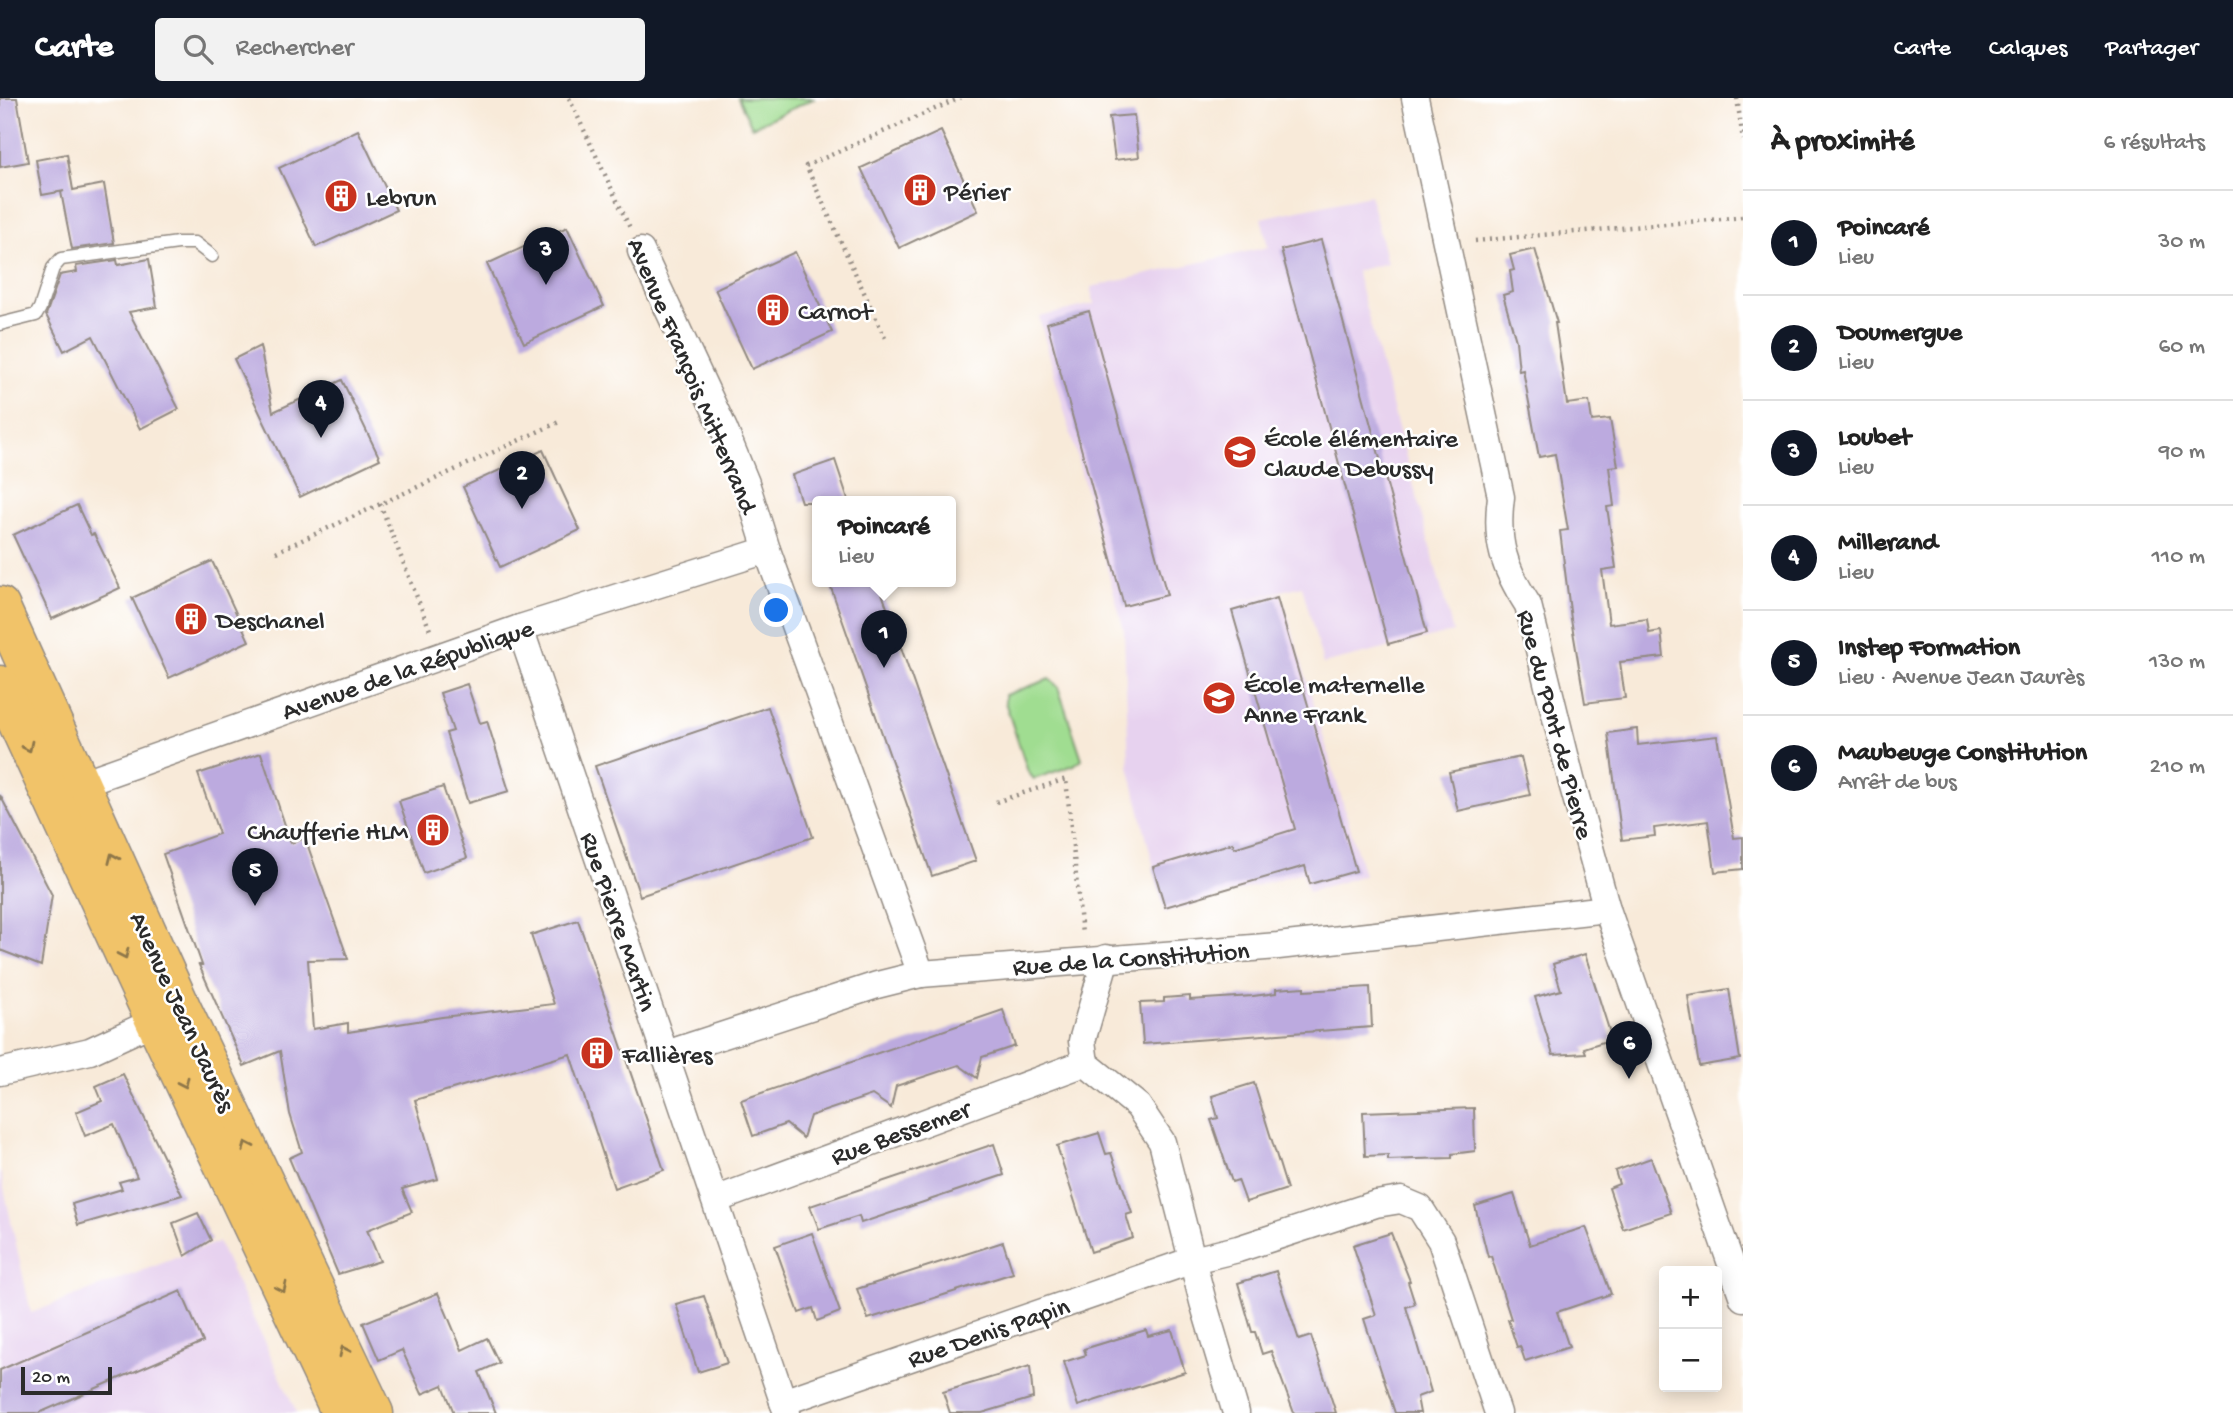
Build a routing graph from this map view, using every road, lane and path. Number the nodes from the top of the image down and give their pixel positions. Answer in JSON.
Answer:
{"nodes":[{"id":1,"x":569,"y":98,"type":"edge"},
{"id":2,"x":960,"y":98,"type":"edge"},
{"id":3,"x":1415,"y":98,"type":"edge"},
{"id":4,"x":1737,"y":98,"type":"edge"},
{"id":5,"x":1743,"y":140,"type":"edge"},
{"id":6,"x":1743,"y":217,"type":"edge"},
{"id":7,"x":1446,"y":241,"type":"junction"},
{"id":8,"x":641,"y":251,"type":"joint"},
{"id":9,"x":212,"y":256,"type":"dead end"},
{"id":10,"x":0,"y":324,"type":"edge"},
{"id":11,"x":885,"y":338,"type":"dead end"},
{"id":12,"x":559,"y":422,"type":"dead end"},
{"id":13,"x":380,"y":504,"type":"junction"},
{"id":14,"x":766,"y":550,"type":"junction"},
{"id":15,"x":276,"y":552,"type":"dead end"},
{"id":16,"x":0,"y":606,"type":"edge"},
{"id":17,"x":520,"y":628,"type":"junction"},
{"id":18,"x":440,"y":656,"type":"junction"},
{"id":19,"x":0,"y":685,"type":"edge"},
{"id":20,"x":65,"y":789,"type":"junction"},
{"id":21,"x":996,"y":802,"type":"dead end"},
{"id":22,"x":1606,"y":909,"type":"junction"},
{"id":23,"x":1095,"y":959,"type":"junction"},
{"id":24,"x":921,"y":974,"type":"junction"},
{"id":25,"x":168,"y":1015,"type":"junction"},
{"id":26,"x":666,"y":1054,"type":"junction"},
{"id":27,"x":1086,"y":1063,"type":"junction"},
{"id":28,"x":0,"y":1072,"type":"edge"},
{"id":29,"x":715,"y":1200,"type":"junction"},
{"id":30,"x":1193,"y":1260,"type":"junction"},
{"id":31,"x":1743,"y":1298,"type":"edge"},
{"id":32,"x":785,"y":1408,"type":"edge"},
{"id":33,"x":341,"y":1413,"type":"edge"},
{"id":34,"x":374,"y":1413,"type":"edge"},
{"id":35,"x":1236,"y":1413,"type":"edge"},
{"id":36,"x":1498,"y":1413,"type":"edge"}],
"edges":[{"from":1,"to":8,"type":"path","name":"Avenue François Mitterrand"},
{"from":2,"to":11,"type":"path"},
{"from":3,"to":7,"type":"street","name":"Rue du Pont de Pierre"},
{"from":4,"to":5,"type":"path"},
{"from":6,"to":7,"type":"path"},
{"from":7,"to":22,"type":"street","name":"Rue du Pont de Pierre"},
{"from":8,"to":14,"type":"street","name":"Avenue François Mitterrand"},
{"from":9,"to":10,"type":"lane"},
{"from":12,"to":13,"type":"path"},
{"from":13,"to":15,"type":"path"},
{"from":13,"to":18,"type":"path"},
{"from":14,"to":17,"type":"street","name":"Avenue de la République"},
{"from":14,"to":24,"type":"street","name":"Avenue François Mitterrand"},
{"from":16,"to":20,"type":"main road","name":"Avenue Jean Jaurès"},
{"from":17,"to":18,"type":"street","name":"Avenue de la République"},
{"from":17,"to":26,"type":"street","name":"Rue Pierre Martin"},
{"from":18,"to":20,"type":"street","name":"Avenue de la République"},
{"from":19,"to":20,"type":"main road","name":"Avenue Jean Jaurès","one_way":true},
{"from":20,"to":25,"type":"main road","name":"Avenue Jean Jaurès"},
{"from":21,"to":23,"type":"path"},
{"from":22,"to":23,"type":"street","name":"Rue de la Constitution"},
{"from":22,"to":31,"type":"street","name":"Rue du Pont de Pierre"},
{"from":23,"to":24,"type":"street","name":"Rue de la Constitution"},
{"from":23,"to":27,"type":"street"},
{"from":24,"to":26,"type":"street","name":"Rue de la Constitution"},
{"from":25,"to":28,"type":"street"},
{"from":25,"to":33,"type":"main road","name":"Avenue Jean Jaurès","one_way":true},
{"from":34,"to":25,"type":"main road","name":"Avenue Jean Jaurès","one_way":true},
{"from":26,"to":29,"type":"street","name":"Rue Pierre Martin"},
{"from":27,"to":29,"type":"street","name":"Rue Bessemer"},
{"from":27,"to":30,"type":"street"},
{"from":29,"to":32,"type":"street","name":"Rue Pierre Martin"},
{"from":30,"to":32,"type":"street","name":"Rue Denis Papin"},
{"from":30,"to":35,"type":"street"},
{"from":30,"to":36,"type":"street","name":"Rue Denis Papin"}]}
